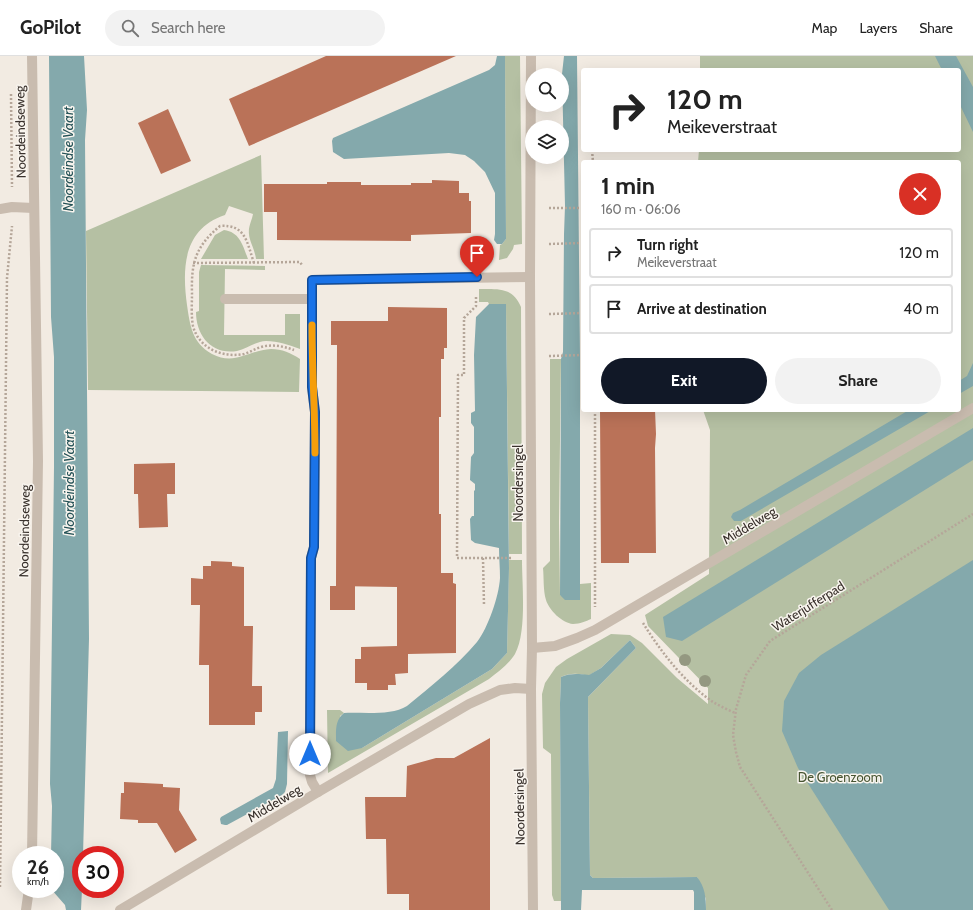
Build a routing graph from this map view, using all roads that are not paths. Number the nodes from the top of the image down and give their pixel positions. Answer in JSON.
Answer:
{"nodes":[{"id":1,"x":32,"y":56,"type":"edge"},
{"id":2,"x":531,"y":56,"type":"edge"},
{"id":3,"x":34,"y":208,"type":"junction"},
{"id":4,"x":0,"y":209,"type":"edge"},
{"id":5,"x":530,"y":277,"type":"junction"},
{"id":6,"x":225,"y":299,"type":"dead end"},
{"id":7,"x":312,"y":299,"type":"junction"},
{"id":8,"x":973,"y":408,"type":"edge"},
{"id":9,"x":532,"y":648,"type":"junction"},
{"id":10,"x":531,"y":689,"type":"junction"},
{"id":11,"x":318,"y":792,"type":"junction"},
{"id":12,"x":32,"y":846,"type":"edge"},
{"id":13,"x":28,"y":898,"type":"edge"},
{"id":14,"x":26,"y":910,"type":"edge"},
{"id":15,"x":120,"y":910,"type":"edge"},
{"id":16,"x":533,"y":910,"type":"edge"}],
"edges":[{"from":1,"to":3,"type":"street","name":"Noordeindseweg"},
{"from":2,"to":5,"type":"street","name":"Noordersingel"},
{"from":3,"to":4,"type":"street"},
{"from":3,"to":12,"type":"street","name":"Noordeindseweg"},
{"from":5,"to":7,"type":"street"},
{"from":5,"to":9,"type":"street","name":"Noordersingel"},
{"from":6,"to":7,"type":"street"},
{"from":7,"to":11,"type":"street"},
{"from":8,"to":9,"type":"street","name":"Middelweg"},
{"from":9,"to":10,"type":"street","name":"Noordersingel"},
{"from":10,"to":11,"type":"street","name":"Middelweg"},
{"from":10,"to":16,"type":"street","name":"Noordersingel"},
{"from":11,"to":15,"type":"street","name":"Middelweg"},
{"from":13,"to":14,"type":"street"}]}
